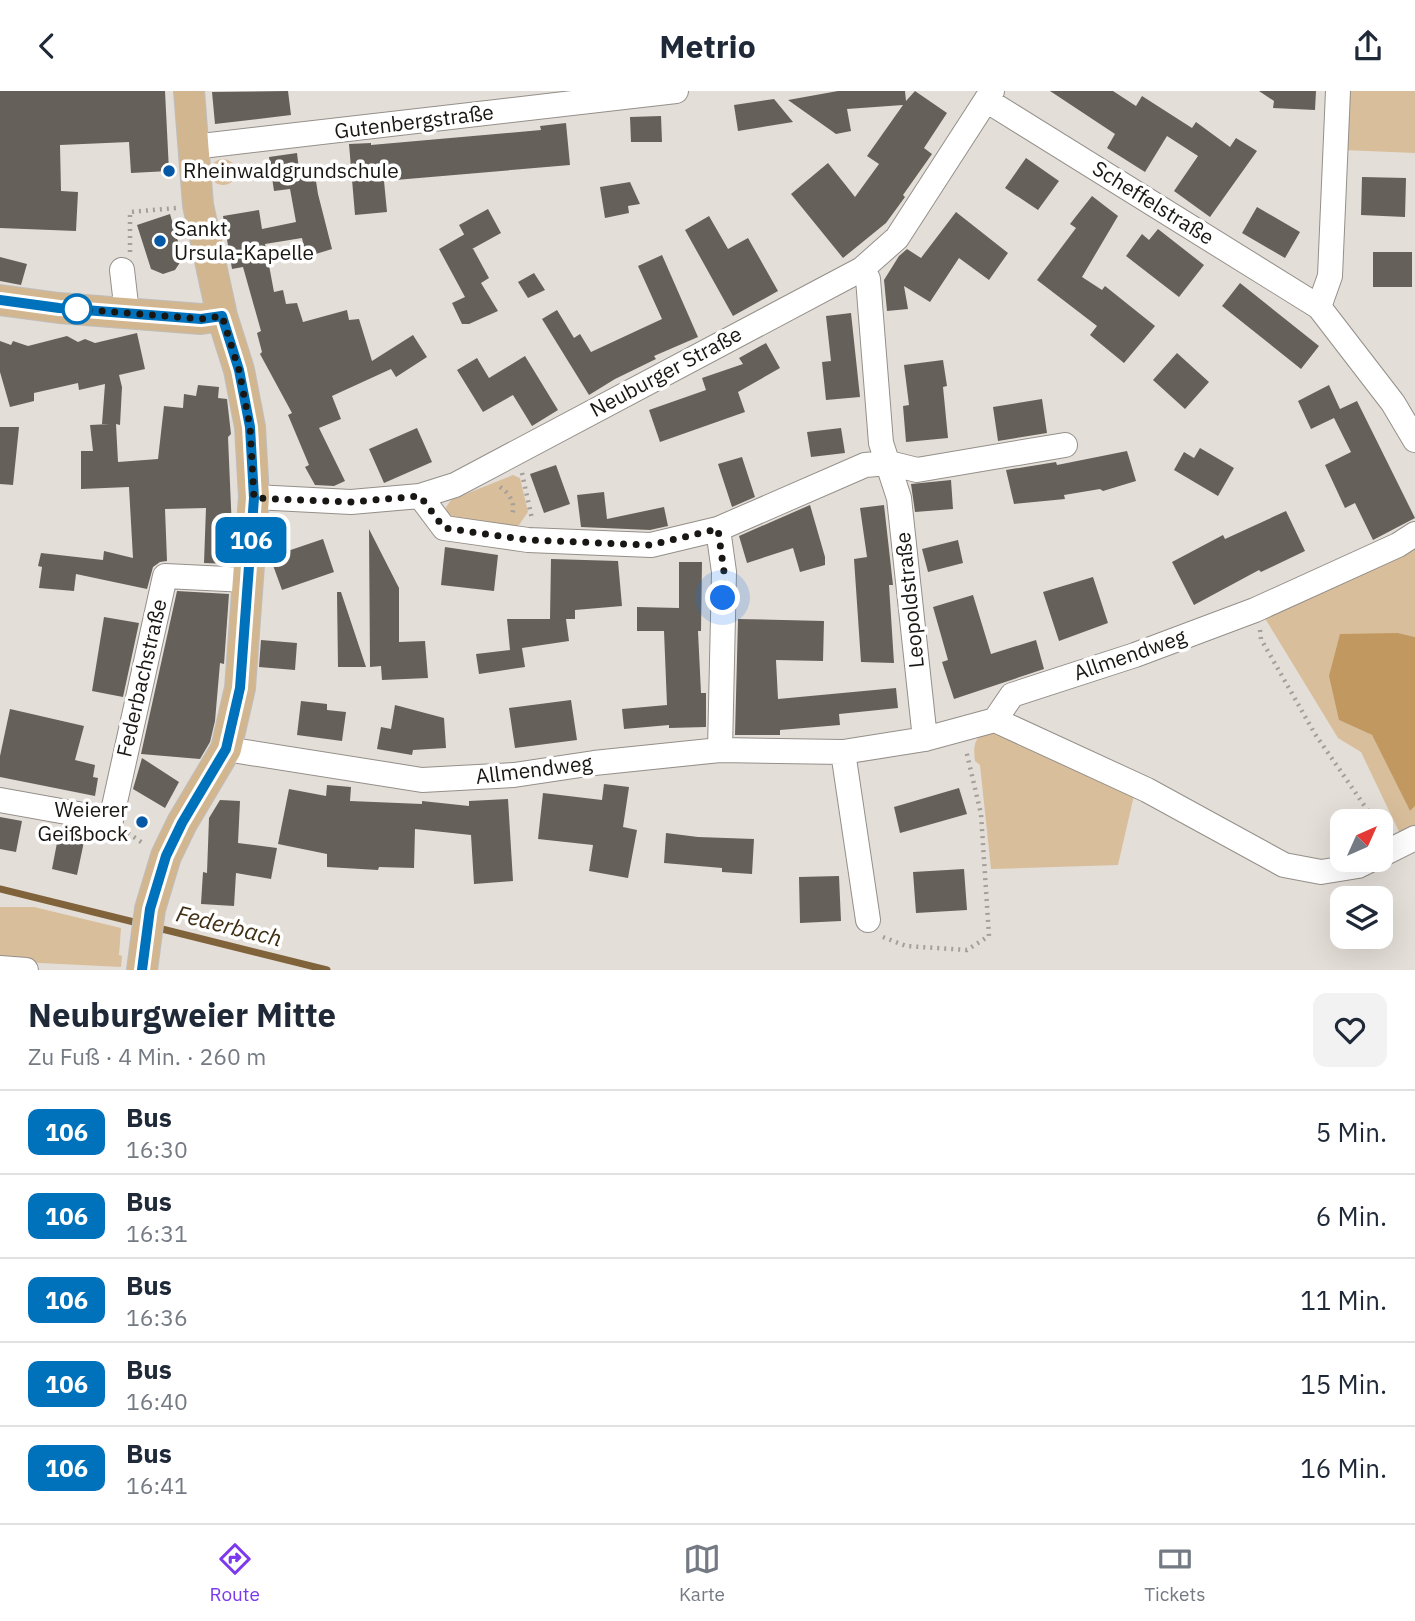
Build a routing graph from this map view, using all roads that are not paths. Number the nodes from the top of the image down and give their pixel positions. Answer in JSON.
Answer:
{"nodes":[{"id":1,"x":189,"y":91,"type":"edge"},
{"id":2,"x":676,"y":91,"type":"edge"},
{"id":3,"x":1338,"y":91,"type":"edge"},
{"id":4,"x":596,"y":96,"type":"edge"},
{"id":5,"x":989,"y":96,"type":"edge"},
{"id":6,"x":193,"y":147,"type":"junction"},
{"id":7,"x":862,"y":269,"type":"junction"},
{"id":8,"x":122,"y":270,"type":"road end"},
{"id":9,"x":0,"y":300,"type":"edge"},
{"id":10,"x":1319,"y":307,"type":"junction"},
{"id":11,"x":127,"y":313,"type":"junction"},
{"id":12,"x":222,"y":316,"type":"junction"},
{"id":13,"x":1415,"y":440,"type":"edge"},
{"id":14,"x":1065,"y":445,"type":"dead end"},
{"id":15,"x":889,"y":463,"type":"junction"},
{"id":16,"x":420,"y":496,"type":"junction"},
{"id":17,"x":254,"y":498,"type":"junction"},
{"id":18,"x":718,"y":529,"type":"junction"},
{"id":19,"x":1415,"y":534,"type":"edge"},
{"id":20,"x":247,"y":580,"type":"junction"},
{"id":21,"x":995,"y":720,"type":"junction"},
{"id":22,"x":925,"y":739,"type":"junction"},
{"id":23,"x":226,"y":749,"type":"junction"},
{"id":24,"x":720,"y":750,"type":"junction"},
{"id":25,"x":843,"y":752,"type":"junction"},
{"id":26,"x":0,"y":800,"type":"edge"},
{"id":27,"x":1415,"y":838,"type":"edge"},
{"id":28,"x":1393,"y":849,"type":"edge"},
{"id":29,"x":1330,"y":870,"type":"edge"},
{"id":30,"x":868,"y":920,"type":"road end"},
{"id":31,"x":0,"y":968,"type":"edge"},
{"id":32,"x":26,"y":970,"type":"edge"},
{"id":33,"x":142,"y":970,"type":"edge"}],
"edges":[{"from":1,"to":6,"type":"main road"},
{"from":2,"to":4,"type":"street","name":"Gutenbergstraße"},
{"from":3,"to":10,"type":"street"},
{"from":4,"to":6,"type":"street","name":"Gutenbergstraße"},
{"from":5,"to":7,"type":"street","name":"Neuburger Straße"},
{"from":5,"to":10,"type":"street","name":"Scheffelstraße"},
{"from":6,"to":12,"type":"main road"},
{"from":7,"to":15,"type":"street","name":"Leopoldstraße"},
{"from":7,"to":16,"type":"street","name":"Neuburger Straße"},
{"from":8,"to":11,"type":"street"},
{"from":9,"to":11,"type":"main road"},
{"from":10,"to":13,"type":"street","name":"Scheffelstraße"},
{"from":11,"to":12,"type":"main road"},
{"from":12,"to":17,"type":"main road"},
{"from":14,"to":15,"type":"street"},
{"from":15,"to":18,"type":"street"},
{"from":15,"to":22,"type":"street","name":"Leopoldstraße"},
{"from":16,"to":17,"type":"street","name":"Neuburger Straße"},
{"from":16,"to":18,"type":"street"},
{"from":17,"to":20,"type":"main road"},
{"from":18,"to":24,"type":"street"},
{"from":19,"to":21,"type":"street","name":"Allmendweg"},
{"from":20,"to":23,"type":"main road"},
{"from":20,"to":26,"type":"street","name":"Federbachstraße"},
{"from":21,"to":22,"type":"street","name":"Allmendweg"},
{"from":21,"to":29,"type":"street"},
{"from":22,"to":25,"type":"street","name":"Allmendweg"},
{"from":23,"to":24,"type":"street","name":"Allmendweg"},
{"from":23,"to":33,"type":"main road"},
{"from":24,"to":25,"type":"street","name":"Allmendweg"},
{"from":25,"to":30,"type":"street"},
{"from":27,"to":28,"type":"street"},
{"from":31,"to":32,"type":"street"}]}
